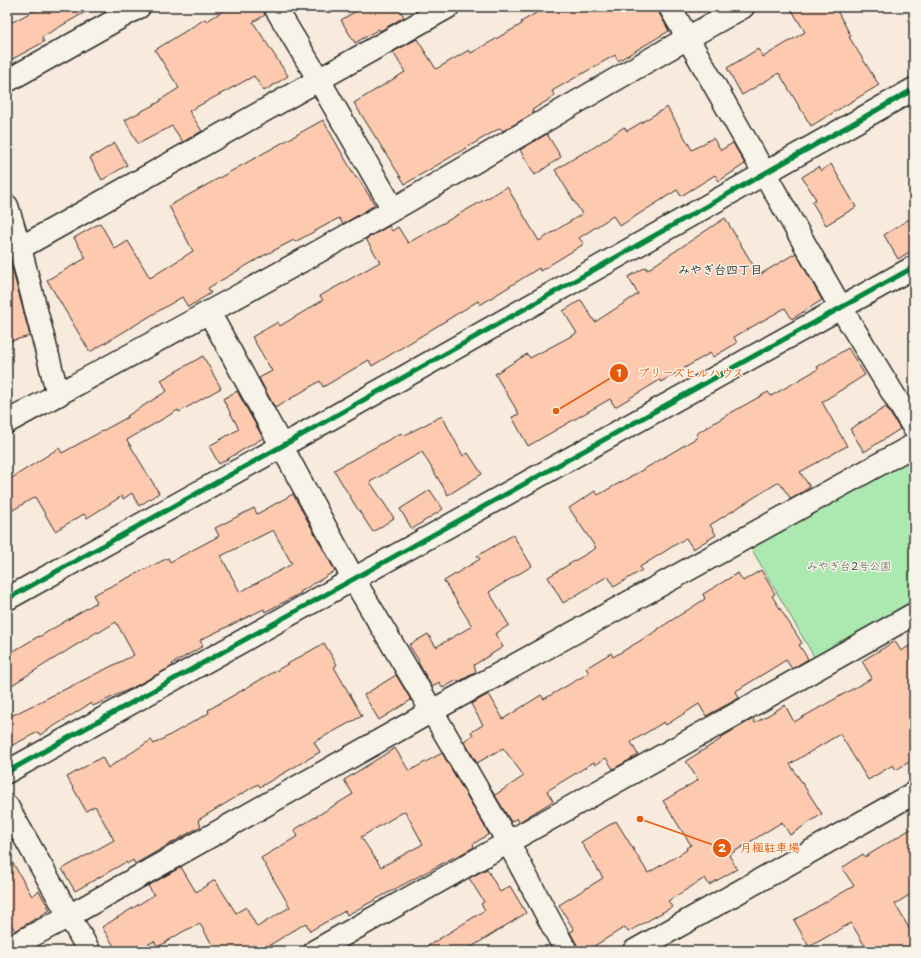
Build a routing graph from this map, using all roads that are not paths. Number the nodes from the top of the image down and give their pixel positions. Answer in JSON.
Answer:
{"nodes":[{"id":1,"x":139,"y":7,"type":"edge"},
{"id":2,"x":275,"y":7,"type":"edge"},
{"id":3,"x":448,"y":7,"type":"edge"},
{"id":4,"x":670,"y":7,"type":"edge"},
{"id":5,"x":743,"y":7,"type":"edge"},
{"id":6,"x":687,"y":38,"type":"junction"},
{"id":7,"x":319,"y":80,"type":"junction"},
{"id":8,"x":7,"y":81,"type":"edge"},
{"id":9,"x":914,"y":89,"type":"edge"},
{"id":10,"x":765,"y":173,"type":"junction"},
{"id":11,"x":7,"y":206,"type":"edge"},
{"id":12,"x":393,"y":209,"type":"junction"},
{"id":13,"x":20,"y":248,"type":"junction"},
{"id":14,"x":914,"y":267,"type":"edge"},
{"id":15,"x":841,"y":308,"type":"junction"},
{"id":16,"x":209,"y":312,"type":"junction"},
{"id":17,"x":58,"y":395,"type":"junction"},
{"id":18,"x":7,"y":422,"type":"edge"},
{"id":19,"x":914,"y":428,"type":"edge"},
{"id":20,"x":914,"y":445,"type":"edge"},
{"id":21,"x":282,"y":446,"type":"junction"},
{"id":22,"x":354,"y":580,"type":"junction"},
{"id":23,"x":7,"y":599,"type":"edge"},
{"id":24,"x":914,"y":614,"type":"edge"},
{"id":25,"x":432,"y":711,"type":"junction"},
{"id":26,"x":7,"y":772,"type":"edge"},
{"id":27,"x":914,"y":793,"type":"edge"},
{"id":28,"x":7,"y":806,"type":"edge"},
{"id":29,"x":508,"y":842,"type":"junction"},
{"id":30,"x":69,"y":916,"type":"junction"},
{"id":31,"x":7,"y":949,"type":"edge"},
{"id":32,"x":89,"y":951,"type":"edge"},
{"id":33,"x":315,"y":951,"type":"edge"},
{"id":34,"x":566,"y":951,"type":"edge"},
{"id":35,"x":634,"y":951,"type":"edge"}],
"edges":[{"from":1,"to":8,"type":"street"},
{"from":2,"to":7,"type":"street"},
{"from":3,"to":7,"type":"street"},
{"from":4,"to":6,"type":"street"},
{"from":5,"to":6,"type":"street"},
{"from":6,"to":10,"type":"street"},
{"from":6,"to":12,"type":"street"},
{"from":7,"to":12,"type":"street"},
{"from":7,"to":13,"type":"street"},
{"from":9,"to":10,"type":"street"},
{"from":10,"to":15,"type":"street"},
{"from":10,"to":21,"type":"street"},
{"from":11,"to":13,"type":"street"},
{"from":12,"to":16,"type":"street"},
{"from":13,"to":17,"type":"street"},
{"from":14,"to":15,"type":"street"},
{"from":15,"to":19,"type":"street"},
{"from":15,"to":22,"type":"street"},
{"from":16,"to":17,"type":"street"},
{"from":16,"to":21,"type":"street"},
{"from":17,"to":18,"type":"street"},
{"from":20,"to":25,"type":"street"},
{"from":21,"to":22,"type":"street"},
{"from":21,"to":23,"type":"street"},
{"from":22,"to":25,"type":"street"},
{"from":22,"to":26,"type":"street"},
{"from":24,"to":29,"type":"street"},
{"from":25,"to":29,"type":"street"},
{"from":25,"to":30,"type":"street"},
{"from":27,"to":35,"type":"street"},
{"from":28,"to":30,"type":"street"},
{"from":29,"to":33,"type":"street"},
{"from":29,"to":34,"type":"street"},
{"from":30,"to":31,"type":"street"},
{"from":30,"to":32,"type":"street"}]}
